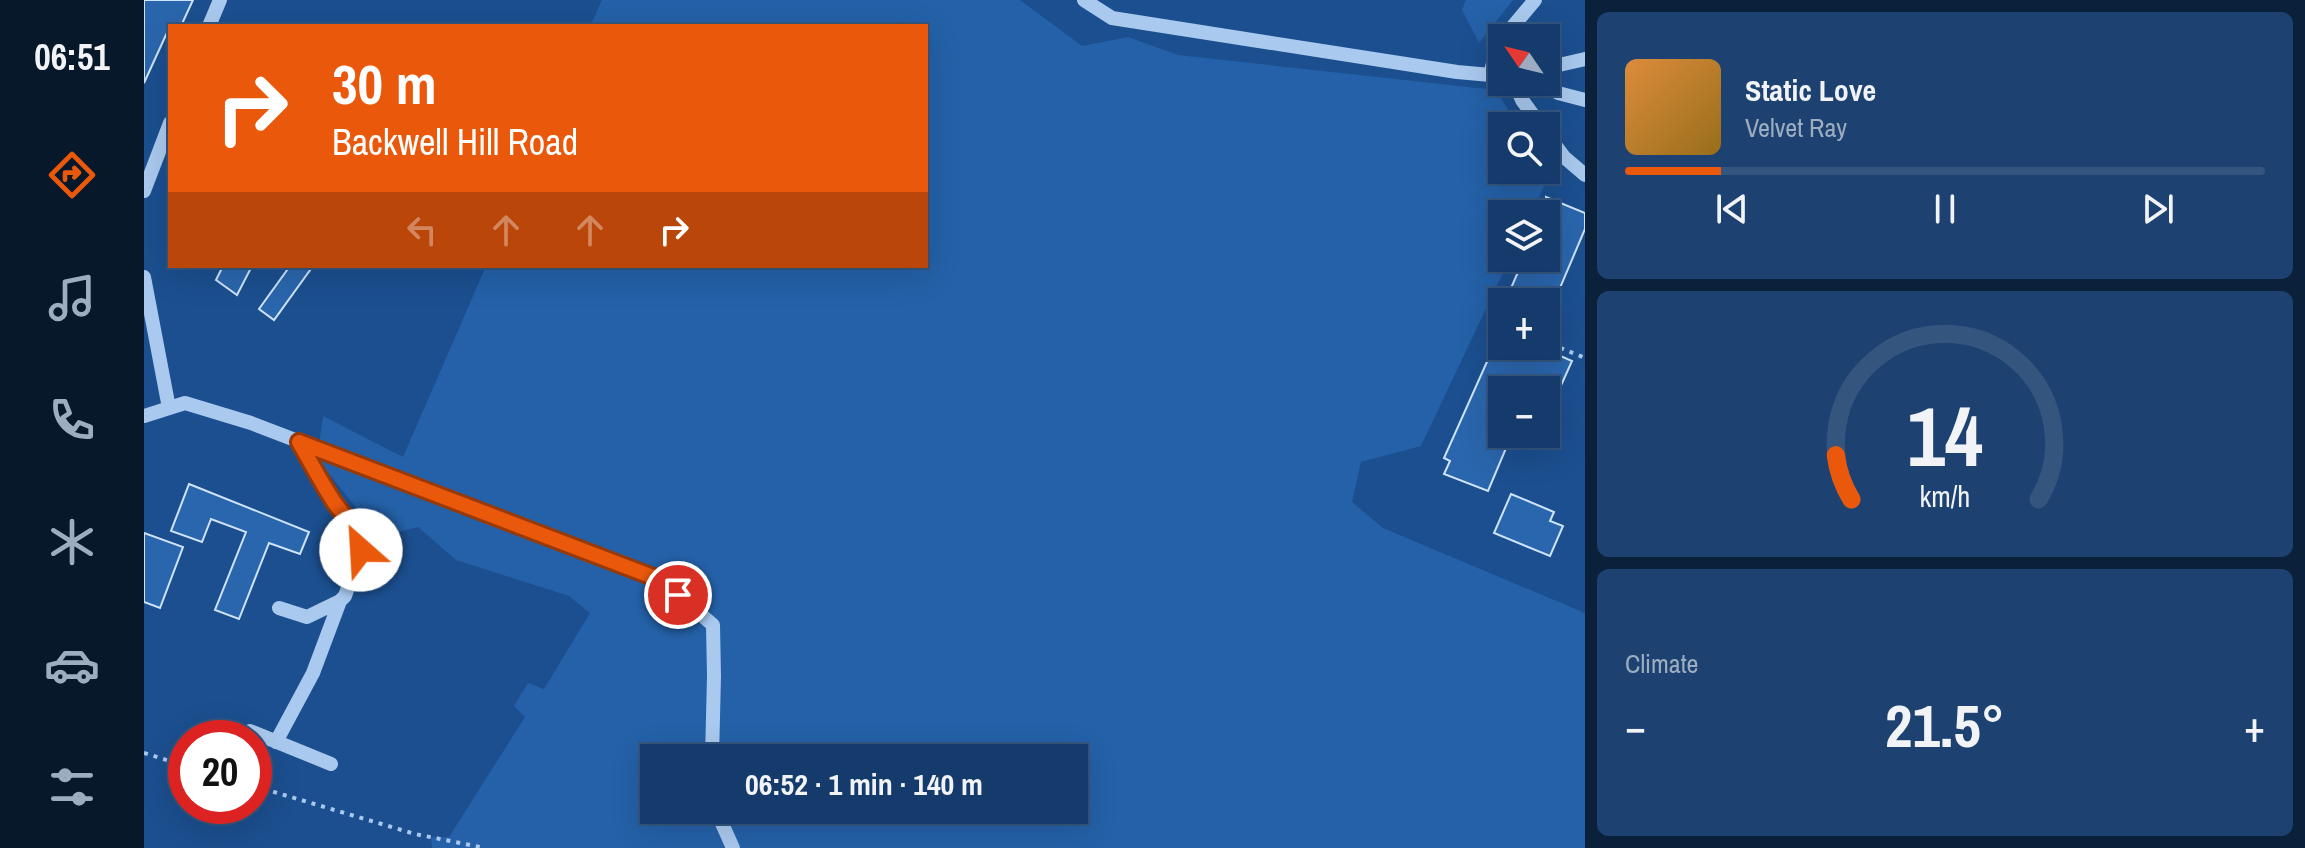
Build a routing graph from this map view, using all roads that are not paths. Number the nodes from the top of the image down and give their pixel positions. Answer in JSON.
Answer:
{"nodes":[{"id":1,"x":220,"y":0,"type":"edge"},
{"id":2,"x":1084,"y":0,"type":"edge"},
{"id":3,"x":1535,"y":0,"type":"edge"},
{"id":4,"x":210,"y":24,"type":"edge"},
{"id":5,"x":1514,"y":24,"type":"edge"},
{"id":6,"x":1585,"y":59,"type":"edge"},
{"id":7,"x":1560,"y":65,"type":"edge"},
{"id":8,"x":1488,"y":75,"type":"edge"},
{"id":9,"x":1560,"y":94,"type":"edge"},
{"id":10,"x":1585,"y":100,"type":"edge"},
{"id":11,"x":168,"y":128,"type":"edge"},
{"id":12,"x":1560,"y":152,"type":"edge"},
{"id":13,"x":1585,"y":175,"type":"edge"},
{"id":14,"x":144,"y":191,"type":"edge"},
{"id":15,"x":144,"y":277,"type":"edge"},
{"id":16,"x":169,"y":408,"type":"junction"},
{"id":17,"x":144,"y":416,"type":"edge"},
{"id":18,"x":299,"y":442,"type":"junction"},
{"id":19,"x":340,"y":601,"type":"junction"},
{"id":20,"x":279,"y":608,"type":"dead end"},
{"id":21,"x":272,"y":740,"type":"edge"},
{"id":22,"x":276,"y":742,"type":"junction"},
{"id":23,"x":712,"y":744,"type":"edge"},
{"id":24,"x":331,"y":764,"type":"dead end"},
{"id":25,"x":722,"y":824,"type":"edge"},
{"id":26,"x":733,"y":848,"type":"edge"}],
"edges":[{"from":1,"to":4,"type":"street"},
{"from":2,"to":8,"type":"street"},
{"from":3,"to":5,"type":"street"},
{"from":6,"to":7,"type":"street"},
{"from":9,"to":10,"type":"street"},
{"from":11,"to":14,"type":"street"},
{"from":12,"to":13,"type":"street"},
{"from":15,"to":16,"type":"street"},
{"from":16,"to":17,"type":"street"},
{"from":16,"to":18,"type":"street"},
{"from":18,"to":19,"type":"street"},
{"from":18,"to":23,"type":"street"},
{"from":19,"to":20,"type":"street"},
{"from":19,"to":22,"type":"street"},
{"from":21,"to":22,"type":"street"},
{"from":22,"to":24,"type":"street"},
{"from":25,"to":26,"type":"street"}]}
